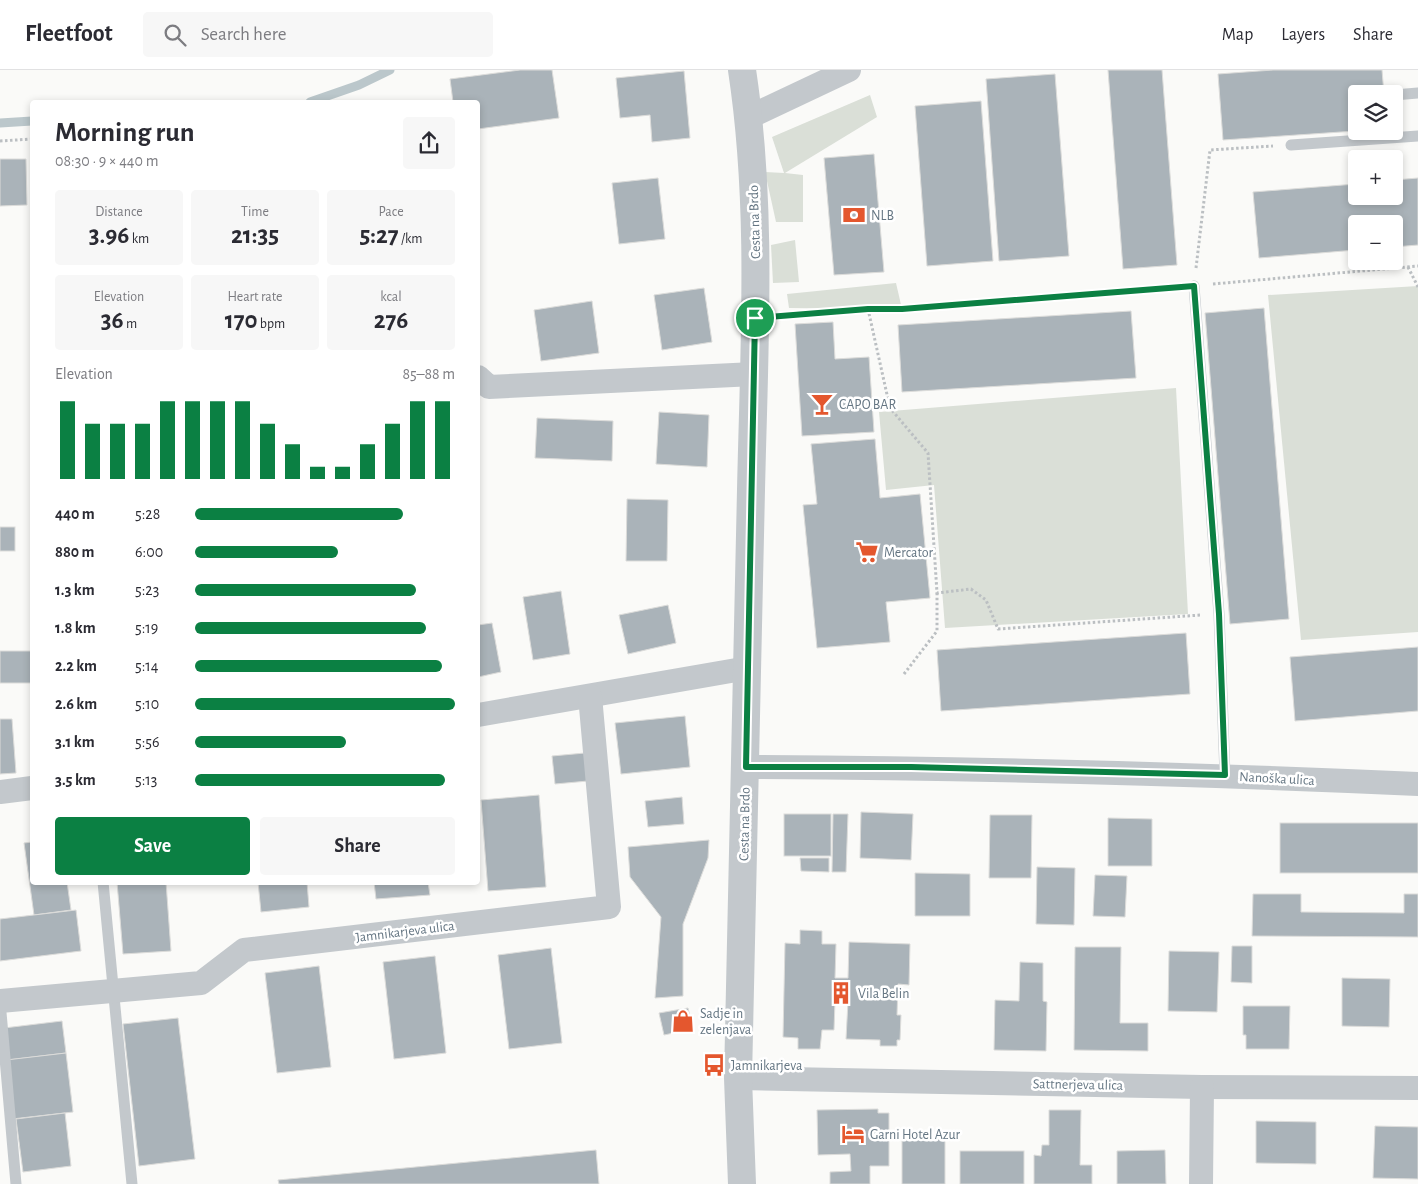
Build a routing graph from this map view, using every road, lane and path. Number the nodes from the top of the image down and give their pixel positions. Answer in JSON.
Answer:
{"nodes":[{"id":1,"x":742,"y":70,"type":"edge"},
{"id":2,"x":849,"y":70,"type":"edge"},
{"id":3,"x":1418,"y":93,"type":"edge"},
{"id":4,"x":1403,"y":94,"type":"edge"},
{"id":5,"x":749,"y":117,"type":"junction"},
{"id":6,"x":1418,"y":136,"type":"edge"},
{"id":7,"x":30,"y":139,"type":"edge"},
{"id":8,"x":0,"y":141,"type":"edge"},
{"id":9,"x":1291,"y":144,"type":"joint"},
{"id":10,"x":1418,"y":266,"type":"edge"},
{"id":11,"x":1408,"y":267,"type":"junction"},
{"id":12,"x":1194,"y":286,"type":"junction"},
{"id":13,"x":1418,"y":287,"type":"edge"},
{"id":14,"x":868,"y":309,"type":"junction"},
{"id":15,"x":755,"y":318,"type":"junction"},
{"id":16,"x":754,"y":374,"type":"junction"},
{"id":17,"x":480,"y":379,"type":"edge"},
{"id":18,"x":937,"y":593,"type":"junction"},
{"id":19,"x":1219,"y":614,"type":"junction"},
{"id":20,"x":748,"y":668,"type":"junction"},
{"id":21,"x":904,"y":674,"type":"dead end"},
{"id":22,"x":590,"y":696,"type":"junction"},
{"id":23,"x":480,"y":715,"type":"edge"},
{"id":24,"x":746,"y":767,"type":"junction"},
{"id":25,"x":1225,"y":775,"type":"junction"},
{"id":26,"x":1418,"y":784,"type":"edge"},
{"id":27,"x":30,"y":788,"type":"edge"},
{"id":28,"x":0,"y":792,"type":"edge"},
{"id":29,"x":103,"y":885,"type":"edge"},
{"id":30,"x":113,"y":991,"type":"junction"},
{"id":31,"x":0,"y":1001,"type":"edge"},
{"id":32,"x":738,"y":1078,"type":"junction"},
{"id":33,"x":1202,"y":1087,"type":"junction"},
{"id":34,"x":1418,"y":1088,"type":"edge"},
{"id":35,"x":16,"y":1184,"type":"edge"},
{"id":36,"x":132,"y":1184,"type":"edge"},
{"id":37,"x":742,"y":1184,"type":"edge"},
{"id":38,"x":1201,"y":1184,"type":"edge"}],
"edges":[{"from":1,"to":5,"type":"street","name":"Cesta na Brdo"},
{"from":2,"to":5,"type":"street"},
{"from":3,"to":4,"type":"lane"},
{"from":5,"to":15,"type":"street","name":"Cesta na Brdo"},
{"from":6,"to":9,"type":"lane"},
{"from":7,"to":8,"type":"path"},
{"from":9,"to":12,"type":"path"},
{"from":10,"to":11,"type":"path"},
{"from":11,"to":12,"type":"path"},
{"from":11,"to":13,"type":"path"},
{"from":12,"to":14,"type":"path"},
{"from":12,"to":19,"type":"lane"},
{"from":14,"to":15,"type":"path"},
{"from":14,"to":18,"type":"path"},
{"from":15,"to":16,"type":"street","name":"Cesta na Brdo"},
{"from":16,"to":17,"type":"street"},
{"from":16,"to":20,"type":"street","name":"Cesta na Brdo"},
{"from":18,"to":19,"type":"path"},
{"from":18,"to":21,"type":"path"},
{"from":19,"to":25,"type":"lane"},
{"from":20,"to":22,"type":"street"},
{"from":20,"to":24,"type":"street","name":"Cesta na Brdo"},
{"from":22,"to":23,"type":"street"},
{"from":22,"to":30,"type":"street","name":"Jamnikarjeva ulica"},
{"from":24,"to":25,"type":"street","name":"Nanoška ulica"},
{"from":24,"to":32,"type":"street","name":"Cesta na Brdo"},
{"from":25,"to":26,"type":"street","name":"Nanoška ulica"},
{"from":27,"to":28,"type":"street"},
{"from":29,"to":30,"type":"lane"},
{"from":30,"to":31,"type":"street","name":"Jamnikarjeva ulica"},
{"from":30,"to":36,"type":"lane"},
{"from":31,"to":35,"type":"lane"},
{"from":32,"to":33,"type":"street","name":"Sattnerjeva ulica"},
{"from":32,"to":37,"type":"street","name":"Cesta na Brdo"},
{"from":33,"to":34,"type":"street","name":"Sattnerjeva ulica"},
{"from":33,"to":38,"type":"street"}]}
